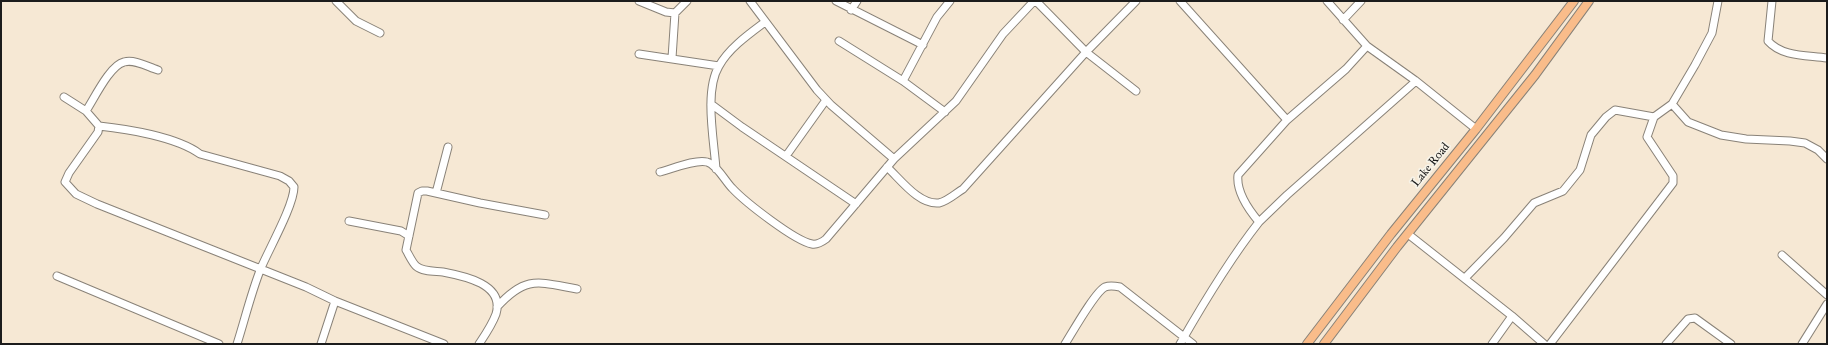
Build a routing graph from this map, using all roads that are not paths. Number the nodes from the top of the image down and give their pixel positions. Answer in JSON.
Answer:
{"nodes":[{"id":1,"x":336,"y":1,"type":"edge"},
{"id":2,"x":639,"y":1,"type":"edge"},
{"id":3,"x":687,"y":1,"type":"edge"},
{"id":4,"x":750,"y":1,"type":"edge"},
{"id":5,"x":836,"y":1,"type":"edge"},
{"id":6,"x":857,"y":1,"type":"edge"},
{"id":7,"x":950,"y":1,"type":"edge"},
{"id":8,"x":1035,"y":1,"type":"edge"},
{"id":9,"x":1136,"y":1,"type":"edge"},
{"id":10,"x":1180,"y":1,"type":"edge"},
{"id":11,"x":1327,"y":1,"type":"edge"},
{"id":12,"x":1361,"y":1,"type":"edge"},
{"id":13,"x":1574,"y":1,"type":"edge"},
{"id":14,"x":1589,"y":1,"type":"edge"},
{"id":15,"x":1718,"y":1,"type":"edge"},
{"id":16,"x":1772,"y":1,"type":"edge"},
{"id":17,"x":852,"y":10,"type":"junction"},
{"id":18,"x":675,"y":13,"type":"junction"},
{"id":19,"x":1343,"y":20,"type":"junction"},
{"id":20,"x":765,"y":22,"type":"junction"},
{"id":21,"x":380,"y":33,"type":"dead end"},
{"id":22,"x":839,"y":42,"type":"dead end"},
{"id":23,"x":922,"y":45,"type":"junction"},
{"id":24,"x":1367,"y":46,"type":"junction"},
{"id":25,"x":1086,"y":52,"type":"junction"},
{"id":26,"x":639,"y":54,"type":"dead end"},
{"id":27,"x":672,"y":58,"type":"junction"},
{"id":28,"x":1827,"y":58,"type":"edge"},
{"id":29,"x":719,"y":66,"type":"junction"},
{"id":30,"x":158,"y":70,"type":"dead end"},
{"id":31,"x":902,"y":81,"type":"junction"},
{"id":32,"x":1416,"y":81,"type":"junction"},
{"id":33,"x":1136,"y":91,"type":"dead end"},
{"id":34,"x":64,"y":97,"type":"dead end"},
{"id":35,"x":826,"y":100,"type":"junction"},
{"id":36,"x":711,"y":104,"type":"junction"},
{"id":37,"x":1672,"y":104,"type":"junction"},
{"id":38,"x":86,"y":111,"type":"junction"},
{"id":39,"x":945,"y":112,"type":"junction"},
{"id":40,"x":1654,"y":117,"type":"junction"},
{"id":41,"x":1287,"y":120,"type":"junction"},
{"id":42,"x":99,"y":126,"type":"junction"},
{"id":43,"x":1476,"y":129,"type":"junction"},
{"id":44,"x":448,"y":146,"type":"dead end"},
{"id":45,"x":786,"y":156,"type":"junction"},
{"id":46,"x":894,"y":159,"type":"junction"},
{"id":47,"x":1827,"y":159,"type":"edge"},
{"id":48,"x":887,"y":167,"type":"junction"},
{"id":49,"x":716,"y":169,"type":"junction"},
{"id":50,"x":660,"y":172,"type":"dead end"},
{"id":51,"x":436,"y":193,"type":"junction"},
{"id":52,"x":856,"y":204,"type":"junction"},
{"id":53,"x":546,"y":215,"type":"dead end"},
{"id":54,"x":349,"y":221,"type":"dead end"},
{"id":55,"x":1259,"y":222,"type":"junction"},
{"id":56,"x":1408,"y":234,"type":"junction"},
{"id":57,"x":409,"y":236,"type":"junction"},
{"id":58,"x":1782,"y":255,"type":"dead end"},
{"id":59,"x":261,"y":270,"type":"junction"},
{"id":60,"x":57,"y":276,"type":"dead end"},
{"id":61,"x":1465,"y":278,"type":"junction"},
{"id":62,"x":577,"y":289,"type":"dead end"},
{"id":63,"x":1827,"y":295,"type":"edge"},
{"id":64,"x":335,"y":301,"type":"junction"},
{"id":65,"x":1827,"y":304,"type":"edge"},
{"id":66,"x":497,"y":307,"type":"junction"},
{"id":67,"x":1512,"y":316,"type":"junction"},
{"id":68,"x":1184,"y":337,"type":"junction"},
{"id":69,"x":219,"y":344,"type":"edge"},
{"id":70,"x":237,"y":344,"type":"edge"},
{"id":71,"x":321,"y":344,"type":"edge"},
{"id":72,"x":444,"y":344,"type":"edge"},
{"id":73,"x":479,"y":344,"type":"edge"},
{"id":74,"x":1065,"y":344,"type":"edge"},
{"id":75,"x":1180,"y":344,"type":"edge"},
{"id":76,"x":1193,"y":344,"type":"edge"},
{"id":77,"x":1307,"y":344,"type":"edge"},
{"id":78,"x":1324,"y":344,"type":"edge"},
{"id":79,"x":1492,"y":344,"type":"edge"},
{"id":80,"x":1544,"y":344,"type":"edge"},
{"id":81,"x":1550,"y":344,"type":"edge"},
{"id":82,"x":1666,"y":344,"type":"edge"},
{"id":83,"x":1731,"y":344,"type":"edge"},
{"id":84,"x":1802,"y":344,"type":"edge"}],
"edges":[{"from":1,"to":21,"type":"street"},
{"from":2,"to":18,"type":"street"},
{"from":3,"to":18,"type":"street"},
{"from":4,"to":20,"type":"street"},
{"from":5,"to":17,"type":"street"},
{"from":6,"to":17,"type":"street"},
{"from":7,"to":23,"type":"street"},
{"from":8,"to":25,"type":"street"},
{"from":8,"to":39,"type":"street"},
{"from":9,"to":25,"type":"street"},
{"from":10,"to":41,"type":"street"},
{"from":11,"to":19,"type":"street"},
{"from":12,"to":19,"type":"street"},
{"from":13,"to":43,"type":"main road","name":"Lake Road"},
{"from":14,"to":56,"type":"main road","name":"Lake Road"},
{"from":15,"to":37,"type":"street"},
{"from":16,"to":28,"type":"street"},
{"from":17,"to":23,"type":"street"},
{"from":18,"to":27,"type":"street"},
{"from":19,"to":24,"type":"street"},
{"from":20,"to":29,"type":"street"},
{"from":20,"to":35,"type":"street"},
{"from":22,"to":31,"type":"street"},
{"from":23,"to":31,"type":"street"},
{"from":24,"to":32,"type":"street"},
{"from":24,"to":41,"type":"street"},
{"from":25,"to":33,"type":"street"},
{"from":25,"to":48,"type":"street"},
{"from":26,"to":27,"type":"street"},
{"from":27,"to":29,"type":"street"},
{"from":29,"to":36,"type":"street"},
{"from":30,"to":38,"type":"street"},
{"from":31,"to":39,"type":"street"},
{"from":32,"to":43,"type":"street"},
{"from":32,"to":55,"type":"street"},
{"from":34,"to":38,"type":"street"},
{"from":35,"to":45,"type":"street"},
{"from":35,"to":46,"type":"street"},
{"from":36,"to":45,"type":"street"},
{"from":36,"to":49,"type":"street"},
{"from":37,"to":40,"type":"street"},
{"from":37,"to":47,"type":"street"},
{"from":38,"to":42,"type":"street"},
{"from":39,"to":46,"type":"street"},
{"from":40,"to":61,"type":"street"},
{"from":40,"to":81,"type":"street"},
{"from":41,"to":55,"type":"street"},
{"from":42,"to":59,"type":"street"},
{"from":42,"to":59,"type":"street"},
{"from":43,"to":77,"type":"main road","name":"Lake Road"},
{"from":44,"to":51,"type":"street"},
{"from":45,"to":52,"type":"street"},
{"from":46,"to":48,"type":"street"},
{"from":48,"to":52,"type":"street"},
{"from":49,"to":50,"type":"street"},
{"from":49,"to":52,"type":"street"},
{"from":51,"to":53,"type":"street"},
{"from":51,"to":57,"type":"street"},
{"from":54,"to":57,"type":"street"},
{"from":55,"to":68,"type":"street"},
{"from":56,"to":61,"type":"street"},
{"from":56,"to":78,"type":"main road","name":"Lake Road"},
{"from":57,"to":66,"type":"street"},
{"from":58,"to":63,"type":"street"},
{"from":59,"to":64,"type":"street"},
{"from":59,"to":70,"type":"street"},
{"from":60,"to":69,"type":"street"},
{"from":61,"to":67,"type":"street"},
{"from":62,"to":66,"type":"street"},
{"from":64,"to":71,"type":"street"},
{"from":64,"to":72,"type":"street"},
{"from":65,"to":84,"type":"street"},
{"from":66,"to":73,"type":"street"},
{"from":67,"to":79,"type":"street"},
{"from":67,"to":80,"type":"street"},
{"from":68,"to":74,"type":"street"},
{"from":68,"to":75,"type":"street"},
{"from":68,"to":76,"type":"street"},
{"from":82,"to":83,"type":"street"}]}
